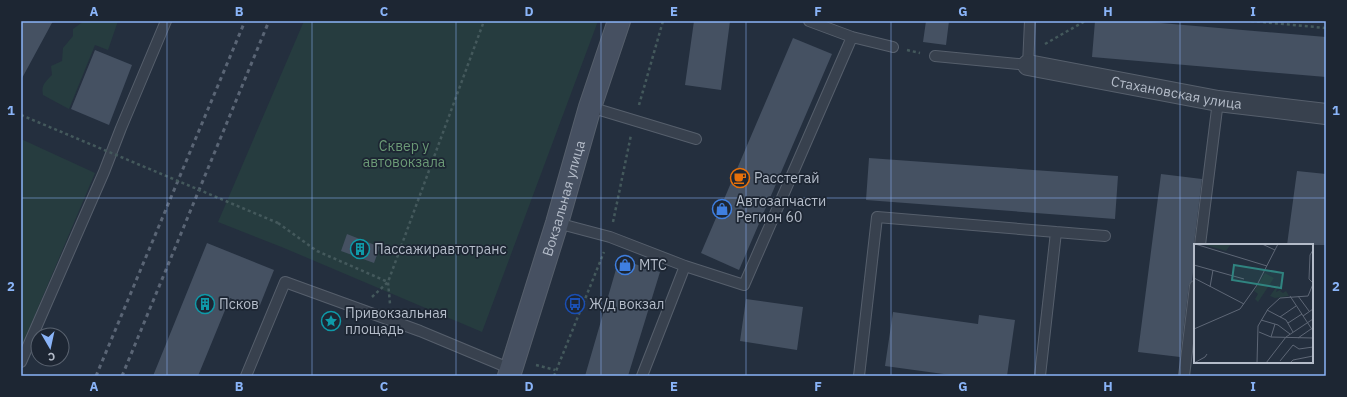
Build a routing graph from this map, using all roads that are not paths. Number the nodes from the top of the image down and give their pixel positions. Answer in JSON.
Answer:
{"nodes":[{"id":1,"x":166,"y":21,"type":"edge"},
{"id":2,"x":619,"y":21,"type":"edge"},
{"id":3,"x":809,"y":21,"type":"edge"},
{"id":4,"x":1030,"y":21,"type":"edge"},
{"id":5,"x":852,"y":37,"type":"junction"},
{"id":6,"x":893,"y":47,"type":"road end"},
{"id":7,"x":935,"y":56,"type":"road end"},
{"id":8,"x":1028,"y":60,"type":"junction"},
{"id":9,"x":1218,"y":101,"type":"junction"},
{"id":10,"x":590,"y":107,"type":"junction"},
{"id":11,"x":1326,"y":114,"type":"edge"},
{"id":12,"x":696,"y":139,"type":"dead end"},
{"id":13,"x":557,"y":223,"type":"junction"},
{"id":14,"x":1056,"y":232,"type":"junction"},
{"id":15,"x":1105,"y":236,"type":"dead end"},
{"id":16,"x":1200,"y":244,"type":"edge"},
{"id":17,"x":685,"y":266,"type":"junction"},
{"id":18,"x":1194,"y":294,"type":"edge"},
{"id":19,"x":21,"y":362,"type":"edge"},
{"id":20,"x":510,"y":372,"type":"edge"},
{"id":21,"x":246,"y":376,"type":"edge"},
{"id":22,"x":642,"y":376,"type":"edge"},
{"id":23,"x":859,"y":376,"type":"edge"},
{"id":24,"x":1040,"y":376,"type":"edge"},
{"id":25,"x":1184,"y":376,"type":"edge"}],
"edges":[{"from":1,"to":19,"type":"lane"},
{"from":2,"to":10,"type":"main road","name":"Вокзальная улица"},
{"from":3,"to":5,"type":"lane"},
{"from":4,"to":8,"type":"lane"},
{"from":5,"to":6,"type":"lane"},
{"from":5,"to":17,"type":"lane"},
{"from":7,"to":8,"type":"lane"},
{"from":8,"to":9,"type":"street","name":"Стахановская улица"},
{"from":9,"to":11,"type":"street","name":"Стахановская улица"},
{"from":9,"to":16,"type":"lane"},
{"from":10,"to":12,"type":"lane"},
{"from":10,"to":13,"type":"main road","name":"Вокзальная улица"},
{"from":13,"to":17,"type":"lane"},
{"from":13,"to":20,"type":"main road","name":"Вокзальная улица"},
{"from":14,"to":15,"type":"lane"},
{"from":14,"to":23,"type":"lane"},
{"from":14,"to":24,"type":"lane"},
{"from":17,"to":22,"type":"lane"},
{"from":18,"to":25,"type":"lane"},
{"from":20,"to":21,"type":"lane"}]}
